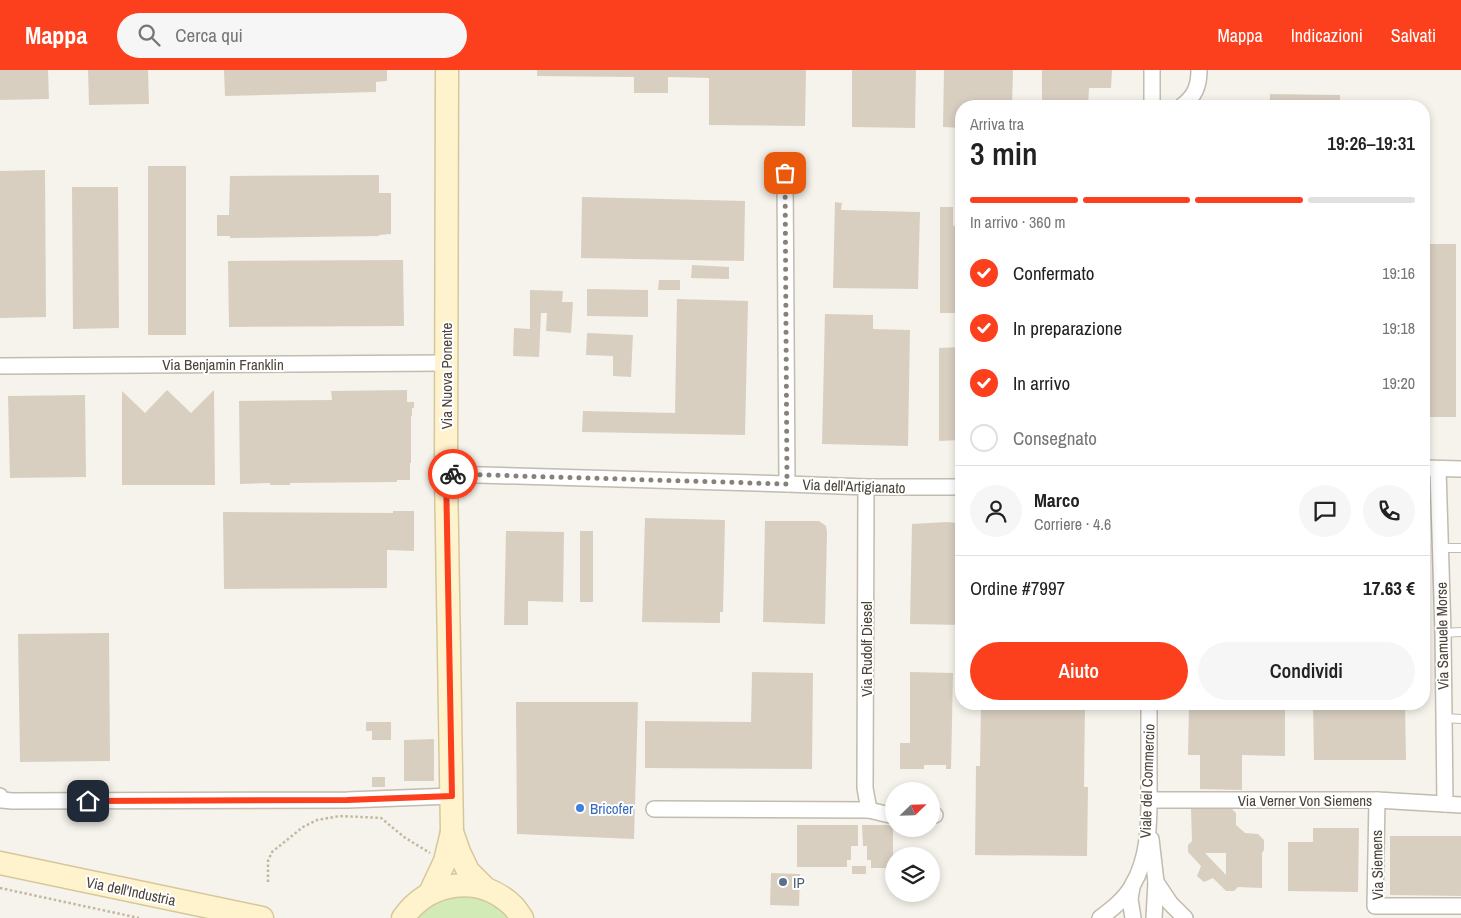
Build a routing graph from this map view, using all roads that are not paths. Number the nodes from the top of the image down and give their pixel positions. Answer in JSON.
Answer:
{"nodes":[{"id":1,"x":447,"y":70,"type":"edge"},
{"id":2,"x":1152,"y":70,"type":"edge"},
{"id":3,"x":1199,"y":70,"type":"edge"},
{"id":4,"x":1152,"y":100,"type":"edge"},
{"id":5,"x":1190,"y":100,"type":"edge"},
{"id":6,"x":785,"y":173,"type":"dead end"},
{"id":7,"x":446,"y":362,"type":"junction"},
{"id":8,"x":0,"y":366,"type":"edge"},
{"id":9,"x":1431,"y":468,"type":"edge"},
{"id":10,"x":1461,"y":469,"type":"edge"},
{"id":11,"x":446,"y":474,"type":"junction"},
{"id":12,"x":787,"y":484,"type":"junction"},
{"id":13,"x":955,"y":487,"type":"edge"},
{"id":14,"x":866,"y":488,"type":"junction"},
{"id":15,"x":1439,"y":548,"type":"junction"},
{"id":16,"x":1461,"y":548,"type":"edge"},
{"id":17,"x":1443,"y":632,"type":"junction"},
{"id":18,"x":1461,"y":632,"type":"edge"},
{"id":19,"x":1149,"y":710,"type":"edge"},
{"id":20,"x":1444,"y":718,"type":"junction"},
{"id":21,"x":1461,"y":719,"type":"edge"},
{"id":22,"x":0,"y":796,"type":"edge"},
{"id":23,"x":452,"y":796,"type":"junction"},
{"id":24,"x":1149,"y":800,"type":"junction"},
{"id":25,"x":1377,"y":800,"type":"junction"},
{"id":26,"x":1445,"y":804,"type":"junction"},
{"id":27,"x":1461,"y":804,"type":"edge"},
{"id":28,"x":654,"y":809,"type":"dead end"},
{"id":29,"x":869,"y":810,"type":"junction"},
{"id":30,"x":885,"y":814,"type":"edge"},
{"id":31,"x":1149,"y":820,"type":"junction"},
{"id":32,"x":452,"y":832,"type":"junction"},
{"id":33,"x":0,"y":863,"type":"edge"},
{"id":34,"x":1156,"y":882,"type":"junction"},
{"id":35,"x":1132,"y":886,"type":"junction"},
{"id":36,"x":485,"y":888,"type":"junction"},
{"id":37,"x":430,"y":893,"type":"junction"},
{"id":38,"x":1461,"y":906,"type":"edge"},
{"id":39,"x":262,"y":918,"type":"edge"},
{"id":40,"x":401,"y":918,"type":"edge"},
{"id":41,"x":522,"y":918,"type":"edge"},
{"id":42,"x":1100,"y":918,"type":"edge"},
{"id":43,"x":1133,"y":918,"type":"edge"},
{"id":44,"x":1154,"y":918,"type":"edge"},
{"id":45,"x":1185,"y":918,"type":"edge"}],
"edges":[{"from":1,"to":7,"type":"street","name":"Via Nuova Ponente"},
{"from":2,"to":4,"type":"street"},
{"from":3,"to":5,"type":"street"},
{"from":6,"to":12,"type":"street"},
{"from":7,"to":8,"type":"street","name":"Via Benjamin Franklin"},
{"from":7,"to":11,"type":"street","name":"Via Nuova Ponente"},
{"from":9,"to":10,"type":"street"},
{"from":9,"to":15,"type":"street","name":"Via Samuele Morse"},
{"from":11,"to":12,"type":"street","name":"Via dell'Artigianato"},
{"from":11,"to":23,"type":"street","name":"Via Nuova Ponente"},
{"from":12,"to":14,"type":"street","name":"Via dell'Artigianato"},
{"from":13,"to":14,"type":"street","name":"Via dell'Artigianato"},
{"from":14,"to":29,"type":"street","name":"Via Rudolf Diesel"},
{"from":15,"to":16,"type":"lane"},
{"from":15,"to":17,"type":"street","name":"Via Samuele Morse"},
{"from":17,"to":18,"type":"lane"},
{"from":17,"to":20,"type":"street","name":"Via Samuele Morse"},
{"from":19,"to":24,"type":"street","name":"Viale del Commercio"},
{"from":20,"to":21,"type":"lane"},
{"from":20,"to":26,"type":"street","name":"Via Samuele Morse"},
{"from":22,"to":23,"type":"street"},
{"from":23,"to":32,"type":"street","name":"Via Nuova Ponente"},
{"from":24,"to":25,"type":"street","name":"Via Verner Von Siemens"},
{"from":24,"to":31,"type":"street","name":"Viale del Commercio"},
{"from":25,"to":26,"type":"street","name":"Via Verner Von Siemens"},
{"from":25,"to":38,"type":"street","name":"Via Siemens"},
{"from":26,"to":27,"type":"street","name":"Via Verner Von Siemens"},
{"from":28,"to":29,"type":"street"},
{"from":29,"to":30,"type":"street"},
{"from":31,"to":34,"type":"street"},
{"from":31,"to":35,"type":"street","name":"Viale del Commercio"},
{"from":32,"to":36,"type":"street","name":"Via Nuova Ponente"},
{"from":32,"to":37,"type":"street","name":"Via Nuova Ponente"},
{"from":33,"to":39,"type":"street","name":"Via dell'Industria"},
{"from":34,"to":44,"type":"street"},
{"from":34,"to":45,"type":"street"},
{"from":35,"to":42,"type":"street"},
{"from":35,"to":43,"type":"street"},
{"from":36,"to":37,"type":"street"},
{"from":36,"to":41,"type":"street"},
{"from":37,"to":40,"type":"street"}]}
